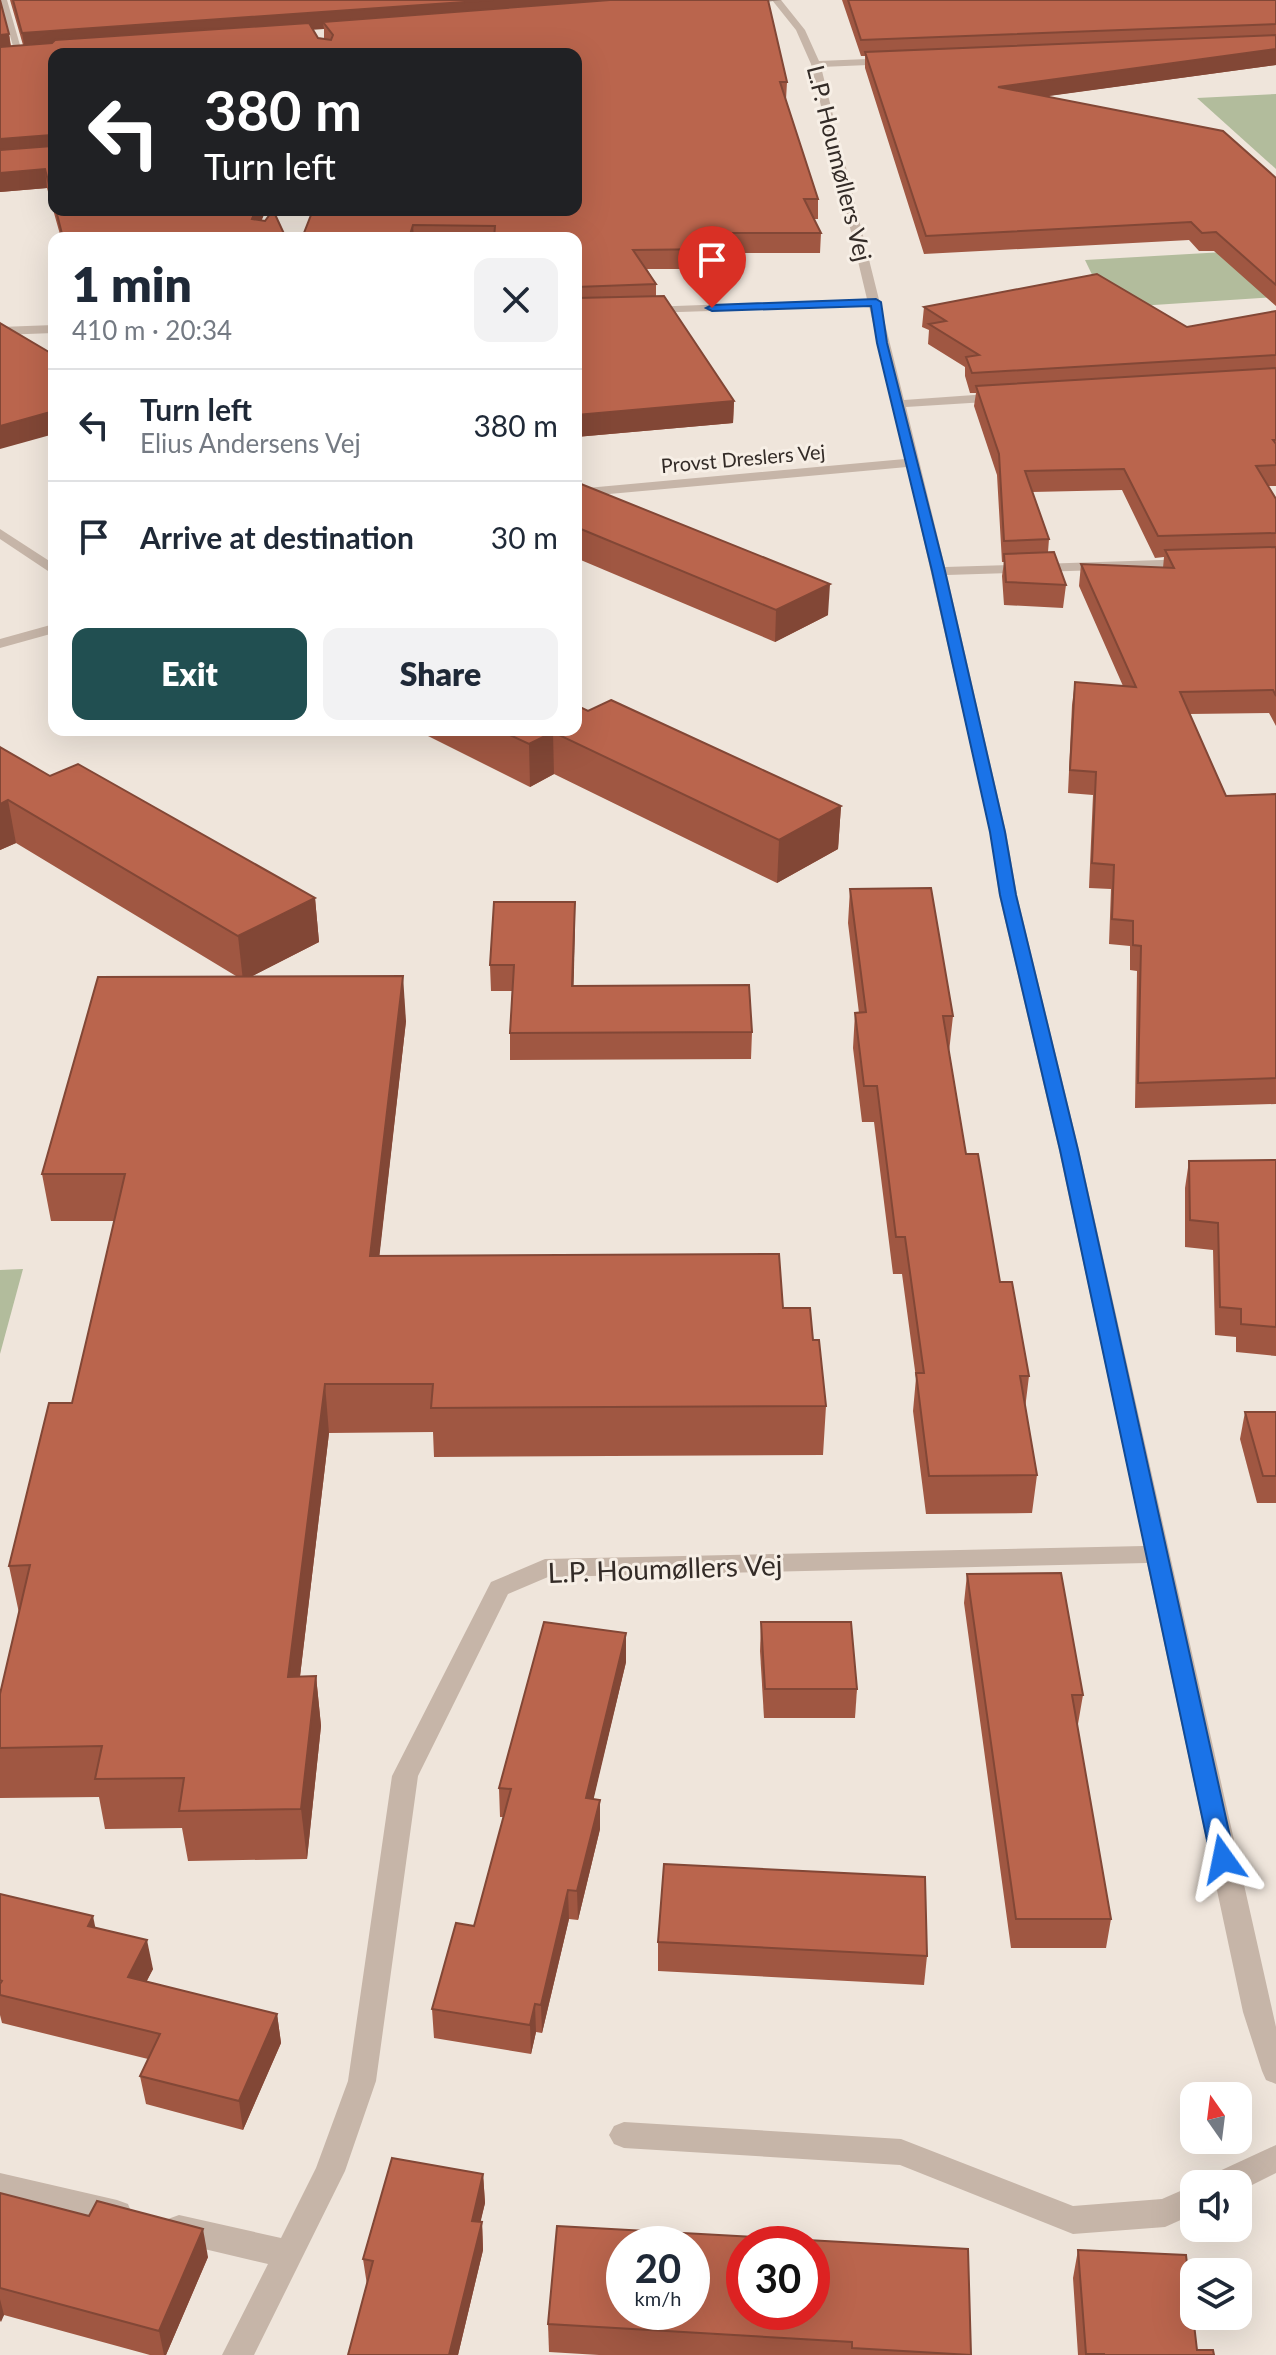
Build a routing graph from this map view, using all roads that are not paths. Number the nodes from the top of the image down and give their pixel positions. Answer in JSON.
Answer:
{"nodes":[{"id":1,"x":3,"y":0,"type":"edge"},
{"id":2,"x":777,"y":0,"type":"edge"},
{"id":3,"x":737,"y":3,"type":"edge"},
{"id":4,"x":21,"y":57,"type":"edge"},
{"id":5,"x":909,"y":60,"type":"edge"},
{"id":6,"x":816,"y":64,"type":"junction"},
{"id":7,"x":876,"y":302,"type":"junction"},
{"id":8,"x":638,"y":311,"type":"edge"},
{"id":9,"x":48,"y":329,"type":"edge"},
{"id":10,"x":0,"y":331,"type":"edge"},
{"id":11,"x":1024,"y":396,"type":"edge"},
{"id":12,"x":898,"y":404,"type":"junction"},
{"id":13,"x":914,"y":462,"type":"junction"},
{"id":14,"x":582,"y":492,"type":"edge"},
{"id":15,"x":0,"y":533,"type":"edge"},
{"id":16,"x":1199,"y":563,"type":"edge"},
{"id":17,"x":48,"y":567,"type":"edge"},
{"id":18,"x":939,"y":571,"type":"junction"},
{"id":19,"x":48,"y":630,"type":"edge"},
{"id":20,"x":0,"y":644,"type":"edge"},
{"id":21,"x":1156,"y":1554,"type":"junction"},
{"id":22,"x":1276,"y":2071,"type":"edge"},
{"id":23,"x":624,"y":2135,"type":"dead end"},
{"id":24,"x":1276,"y":2158,"type":"edge"},
{"id":25,"x":1252,"y":2170,"type":"edge"},
{"id":26,"x":0,"y":2187,"type":"edge"},
{"id":27,"x":1180,"y":2206,"type":"edge"},
{"id":28,"x":288,"y":2254,"type":"junction"},
{"id":29,"x":238,"y":2355,"type":"edge"}],
"edges":[{"from":1,"to":4,"type":"street"},
{"from":2,"to":3,"type":"main road"},
{"from":2,"to":6,"type":"street","name":"L.P. Houmøllers Vej"},
{"from":5,"to":6,"type":"street"},
{"from":6,"to":7,"type":"street","name":"L.P. Houmøllers Vej"},
{"from":7,"to":8,"type":"street"},
{"from":7,"to":12,"type":"street","name":"L.P. Houmøllers Vej"},
{"from":9,"to":10,"type":"street"},
{"from":11,"to":12,"type":"street"},
{"from":12,"to":13,"type":"street","name":"L.P. Houmøllers Vej"},
{"from":13,"to":14,"type":"street","name":"Provst Dreslers Vej"},
{"from":13,"to":18,"type":"street","name":"L.P. Houmøllers Vej"},
{"from":15,"to":17,"type":"street"},
{"from":16,"to":18,"type":"street"},
{"from":18,"to":21,"type":"street","name":"L.P. Houmøllers Vej"},
{"from":19,"to":20,"type":"street"},
{"from":21,"to":22,"type":"street","name":"L.P. Houmøllers Vej"},
{"from":21,"to":28,"type":"street","name":"L.P. Houmøllers Vej"},
{"from":23,"to":27,"type":"street"},
{"from":24,"to":25,"type":"street"},
{"from":26,"to":28,"type":"street"},
{"from":28,"to":29,"type":"street","name":"L.P. Houmøllers Vej"}]}
